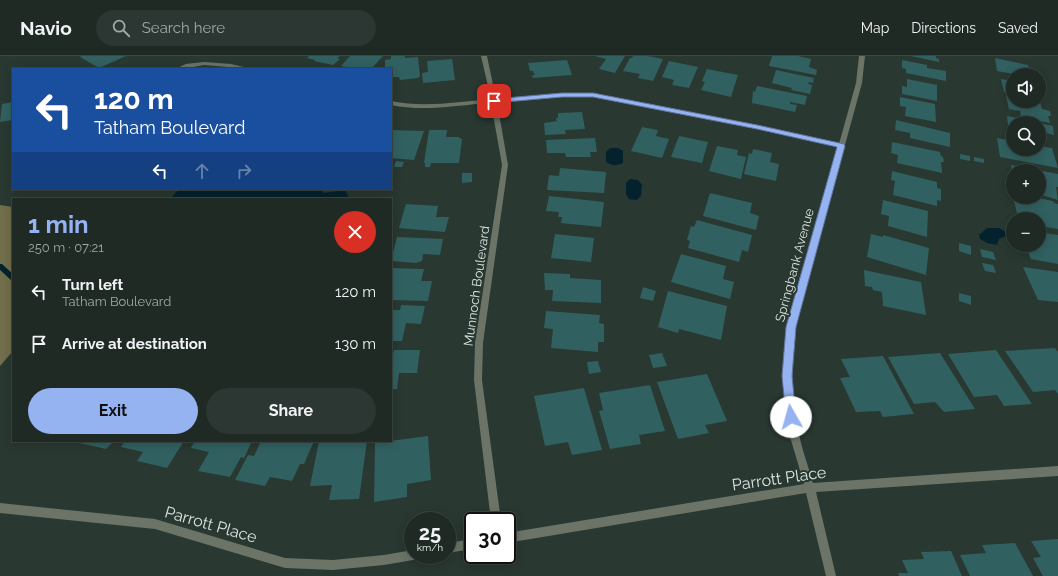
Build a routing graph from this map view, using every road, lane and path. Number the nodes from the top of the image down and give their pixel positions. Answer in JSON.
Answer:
{"nodes":[{"id":1,"x":484,"y":56,"type":"edge"},
{"id":2,"x":862,"y":56,"type":"edge"},
{"id":3,"x":182,"y":68,"type":"edge"},
{"id":4,"x":242,"y":68,"type":"edge"},
{"id":5,"x":494,"y":101,"type":"junction"},
{"id":6,"x":392,"y":104,"type":"edge"},
{"id":7,"x":841,"y":146,"type":"junction"},
{"id":8,"x":1058,"y":471,"type":"edge"},
{"id":9,"x":810,"y":488,"type":"junction"},
{"id":10,"x":0,"y":508,"type":"edge"},
{"id":11,"x":495,"y":512,"type":"edge"},
{"id":12,"x":516,"y":537,"type":"edge"},
{"id":13,"x":404,"y":557,"type":"edge"},
{"id":14,"x":831,"y":576,"type":"edge"}],
"edges":[{"from":1,"to":5,"type":"street","name":"Munnoch Boulevard"},
{"from":2,"to":7,"type":"street","name":"Springbank Avenue"},
{"from":3,"to":4,"type":"street"},
{"from":5,"to":6,"type":"street"},
{"from":5,"to":7,"type":"street"},
{"from":5,"to":11,"type":"street","name":"Munnoch Boulevard"},
{"from":7,"to":9,"type":"street","name":"Springbank Avenue"},
{"from":8,"to":9,"type":"street","name":"Parrott Place"},
{"from":9,"to":12,"type":"street","name":"Parrott Place"},
{"from":9,"to":14,"type":"street","name":"Springbank Avenue"},
{"from":10,"to":13,"type":"street","name":"Parrott Place"}]}
